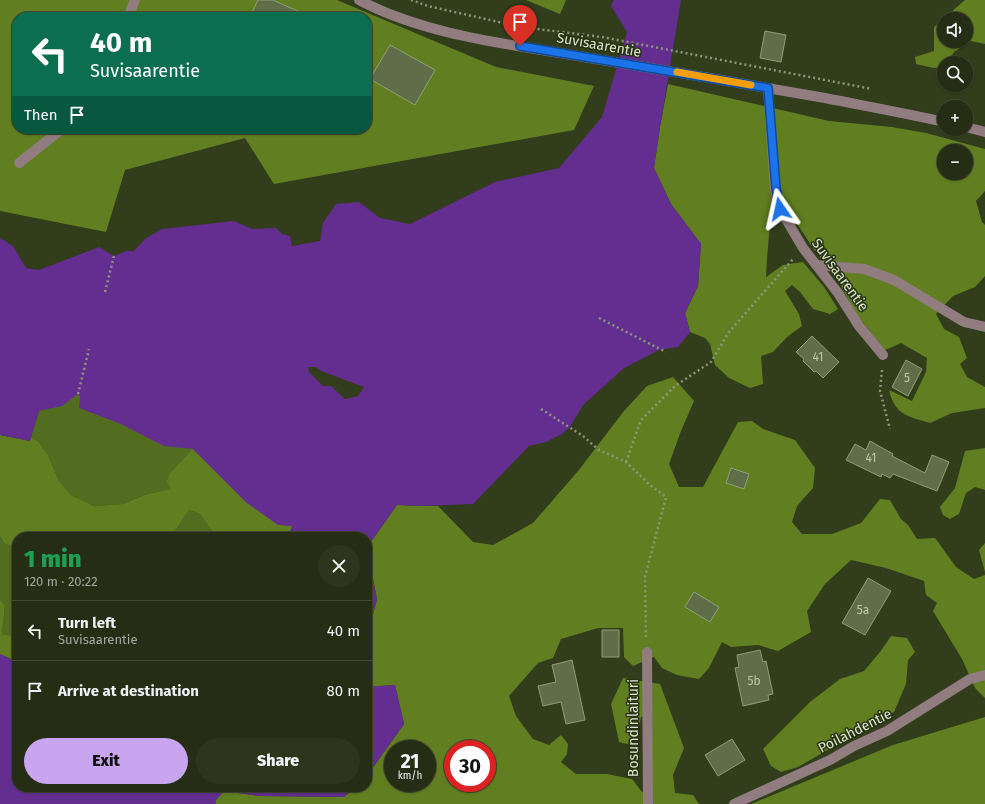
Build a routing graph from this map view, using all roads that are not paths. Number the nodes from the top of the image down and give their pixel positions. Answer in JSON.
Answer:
{"nodes":[{"id":1,"x":135,"y":0,"type":"edge"},
{"id":2,"x":359,"y":0,"type":"edge"},
{"id":3,"x":130,"y":12,"type":"edge"},
{"id":4,"x":768,"y":88,"type":"junction"},
{"id":5,"x":937,"y":120,"type":"edge"},
{"id":6,"x":973,"y":129,"type":"edge"},
{"id":7,"x":985,"y":132,"type":"edge"},
{"id":8,"x":56,"y":134,"type":"edge"},
{"id":9,"x":18,"y":163,"type":"dead end"},
{"id":10,"x":816,"y":265,"type":"junction"},
{"id":11,"x":985,"y":327,"type":"edge"},
{"id":12,"x":883,"y":356,"type":"road end"},
{"id":13,"x":647,"y":652,"type":"road end"},
{"id":14,"x":985,"y":675,"type":"edge"},
{"id":15,"x":648,"y":804,"type":"edge"},
{"id":16,"x":734,"y":804,"type":"edge"}],
"edges":[{"from":1,"to":3,"type":"street"},
{"from":2,"to":4,"type":"street","name":"Suvisaarentie"},
{"from":4,"to":5,"type":"street","name":"Suvisaarentie"},
{"from":4,"to":10,"type":"street","name":"Suvisaarentie"},
{"from":6,"to":7,"type":"street"},
{"from":8,"to":9,"type":"street"},
{"from":10,"to":11,"type":"street"},
{"from":10,"to":12,"type":"street","name":"Suvisaarentie"},
{"from":13,"to":15,"type":"street","name":"Bosundinlaituri"},
{"from":14,"to":16,"type":"street","name":"Poilahdentie"}]}
